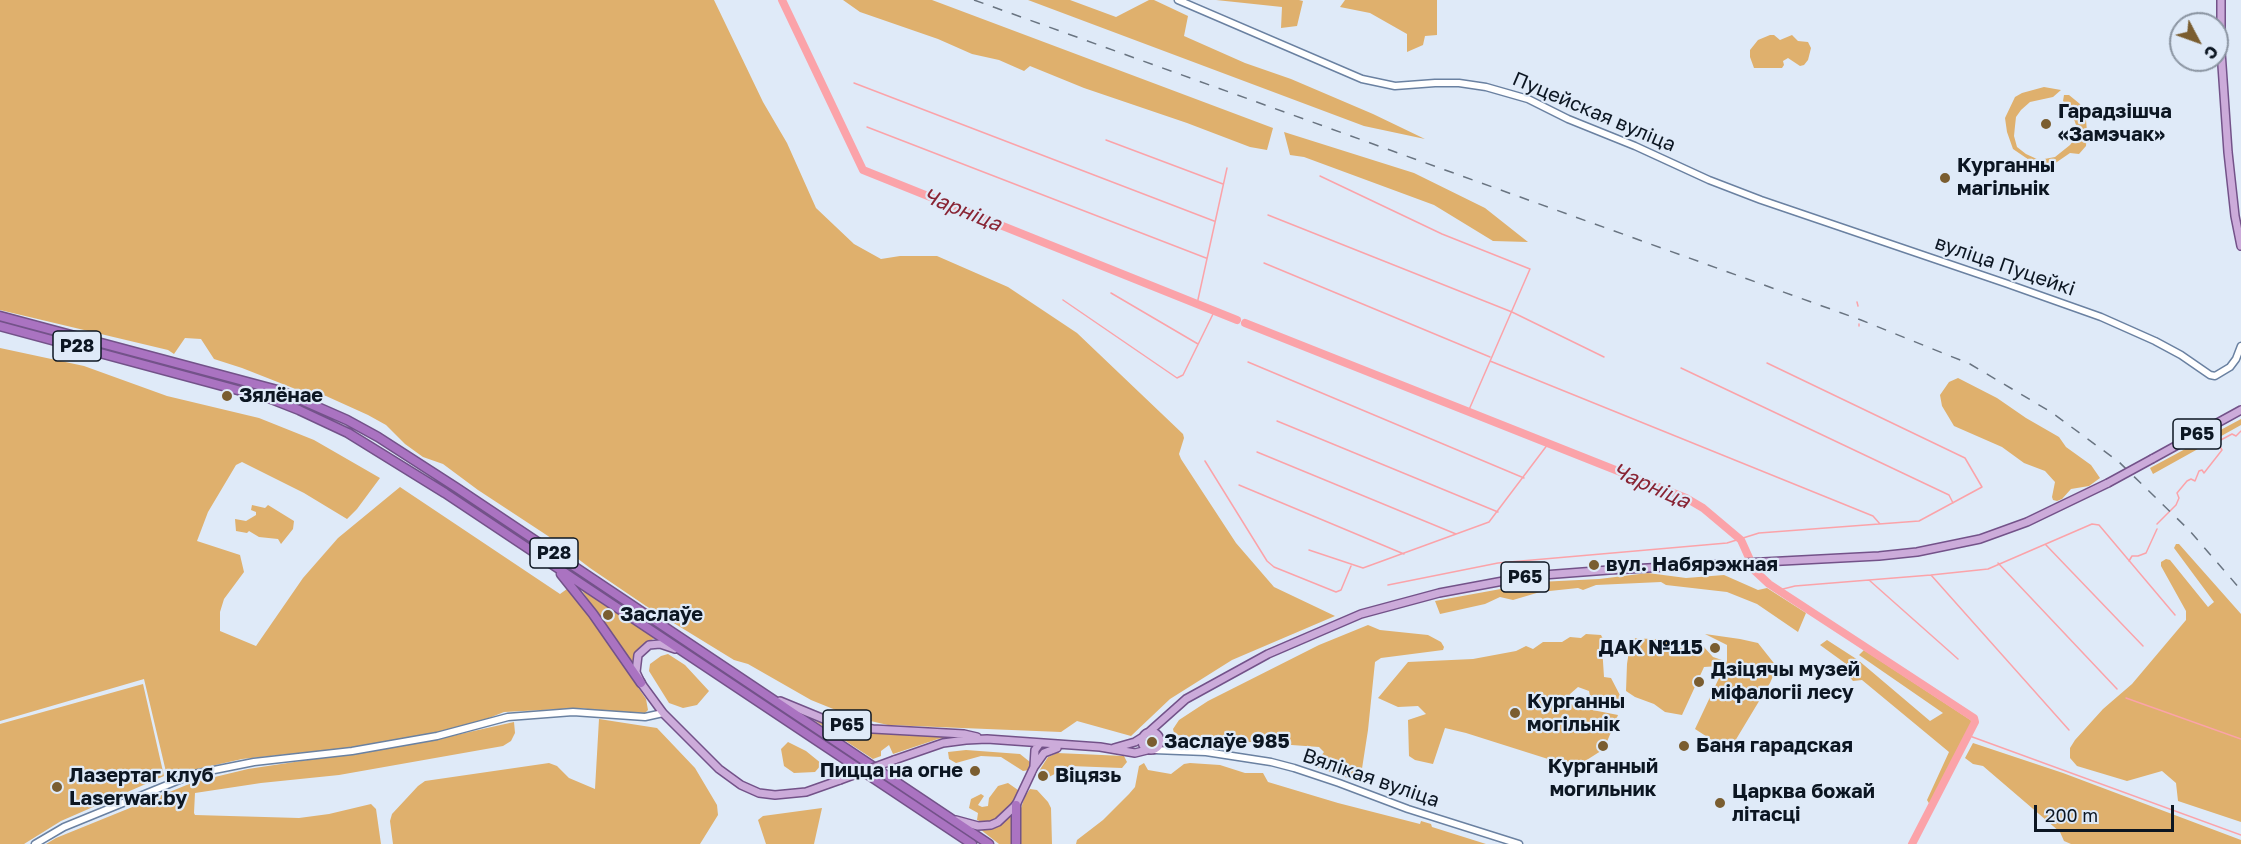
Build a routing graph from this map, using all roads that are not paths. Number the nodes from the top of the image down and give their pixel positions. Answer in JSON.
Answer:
{"nodes":[{"id":1,"x":1178,"y":0,"type":"edge"},
{"id":2,"x":2221,"y":0,"type":"edge"},
{"id":3,"x":1737,"y":190,"type":"joint"},
{"id":4,"x":2241,"y":246,"type":"edge"},
{"id":5,"x":0,"y":316,"type":"edge"},
{"id":6,"x":0,"y":326,"type":"edge"},
{"id":7,"x":2241,"y":346,"type":"edge"},
{"id":8,"x":2241,"y":410,"type":"edge"},
{"id":9,"x":551,"y":563,"type":"junction"},
{"id":10,"x":688,"y":656,"type":"junction"},
{"id":11,"x":641,"y":683,"type":"junction"},
{"id":12,"x":760,"y":690,"type":"junction"},
{"id":13,"x":1171,"y":710,"type":"junction"},
{"id":14,"x":663,"y":713,"type":"junction"},
{"id":15,"x":1146,"y":735,"type":"junction"},
{"id":16,"x":1160,"y":737,"type":"junction"},
{"id":17,"x":987,"y":739,"type":"junction"},
{"id":18,"x":1021,"y":742,"type":"junction"},
{"id":19,"x":1040,"y":743,"type":"junction"},
{"id":20,"x":1065,"y":746,"type":"junction"},
{"id":21,"x":1112,"y":748,"type":"junction"},
{"id":22,"x":1151,"y":750,"type":"junction"},
{"id":23,"x":1175,"y":750,"type":"junction"},
{"id":24,"x":1044,"y":753,"type":"junction"},
{"id":25,"x":1034,"y":757,"type":"junction"},
{"id":26,"x":1034,"y":767,"type":"junction"},
{"id":27,"x":1016,"y":805,"type":"junction"},
{"id":28,"x":951,"y":818,"type":"junction"},
{"id":29,"x":35,"y":844,"type":"edge"},
{"id":30,"x":972,"y":844,"type":"edge"},
{"id":31,"x":989,"y":844,"type":"edge"},
{"id":32,"x":1016,"y":844,"type":"edge"},
{"id":33,"x":1519,"y":844,"type":"edge"}],
"edges":[{"from":1,"to":3,"type":"street","name":"Пуцейская вуліца"},
{"from":2,"to":4,"type":"main road"},
{"from":3,"to":7,"type":"street","name":"вуліца Пуцейкі"},
{"from":5,"to":12,"type":"highway","number":"Р28"},
{"from":6,"to":9,"type":"highway","number":"Р28"},
{"from":8,"to":13,"type":"main road","number":"Р65","bridge":true},
{"from":9,"to":10,"type":"highway","number":"Р28"},
{"from":9,"to":11,"type":"highway","number":"Р65"},
{"from":10,"to":11,"type":"main road"},
{"from":10,"to":30,"type":"highway","number":"Р28"},
{"from":11,"to":14,"type":"main road","number":"Р65"},
{"from":12,"to":17,"type":"main road","number":"Р65"},
{"from":12,"to":28,"type":"highway","number":"Р28"},
{"from":13,"to":15,"type":"main road","number":"Р65"},
{"from":13,"to":16,"type":"main road"},
{"from":14,"to":17,"type":"main road","number":"Р65","bridge":true},
{"from":14,"to":29,"type":"street"},
{"from":15,"to":16,"type":"main road"},
{"from":15,"to":21,"type":"main road","number":"Р65"},
{"from":15,"to":22,"type":"main road"},
{"from":16,"to":22,"type":"main road"},
{"from":16,"to":23,"type":"street"},
{"from":17,"to":18,"type":"main road","number":"Р65"},
{"from":18,"to":19,"type":"main road","number":"Р65"},
{"from":18,"to":25,"type":"main road"},
{"from":19,"to":20,"type":"main road","number":"Р65"},
{"from":19,"to":24,"type":"main road"},
{"from":19,"to":25,"type":"main road"},
{"from":20,"to":21,"type":"main road","number":"Р65"},
{"from":20,"to":24,"type":"main road"},
{"from":21,"to":22,"type":"main road","number":"Р65"},
{"from":22,"to":23,"type":"street","name":"Вялікая вуліца"},
{"from":23,"to":33,"type":"street","name":"Вялікая вуліца"},
{"from":24,"to":26,"type":"main road"},
{"from":25,"to":26,"type":"main road"},
{"from":26,"to":27,"type":"main road"},
{"from":27,"to":28,"type":"main road"},
{"from":27,"to":32,"type":"highway"},
{"from":28,"to":31,"type":"highway","number":"Р28"}]}
